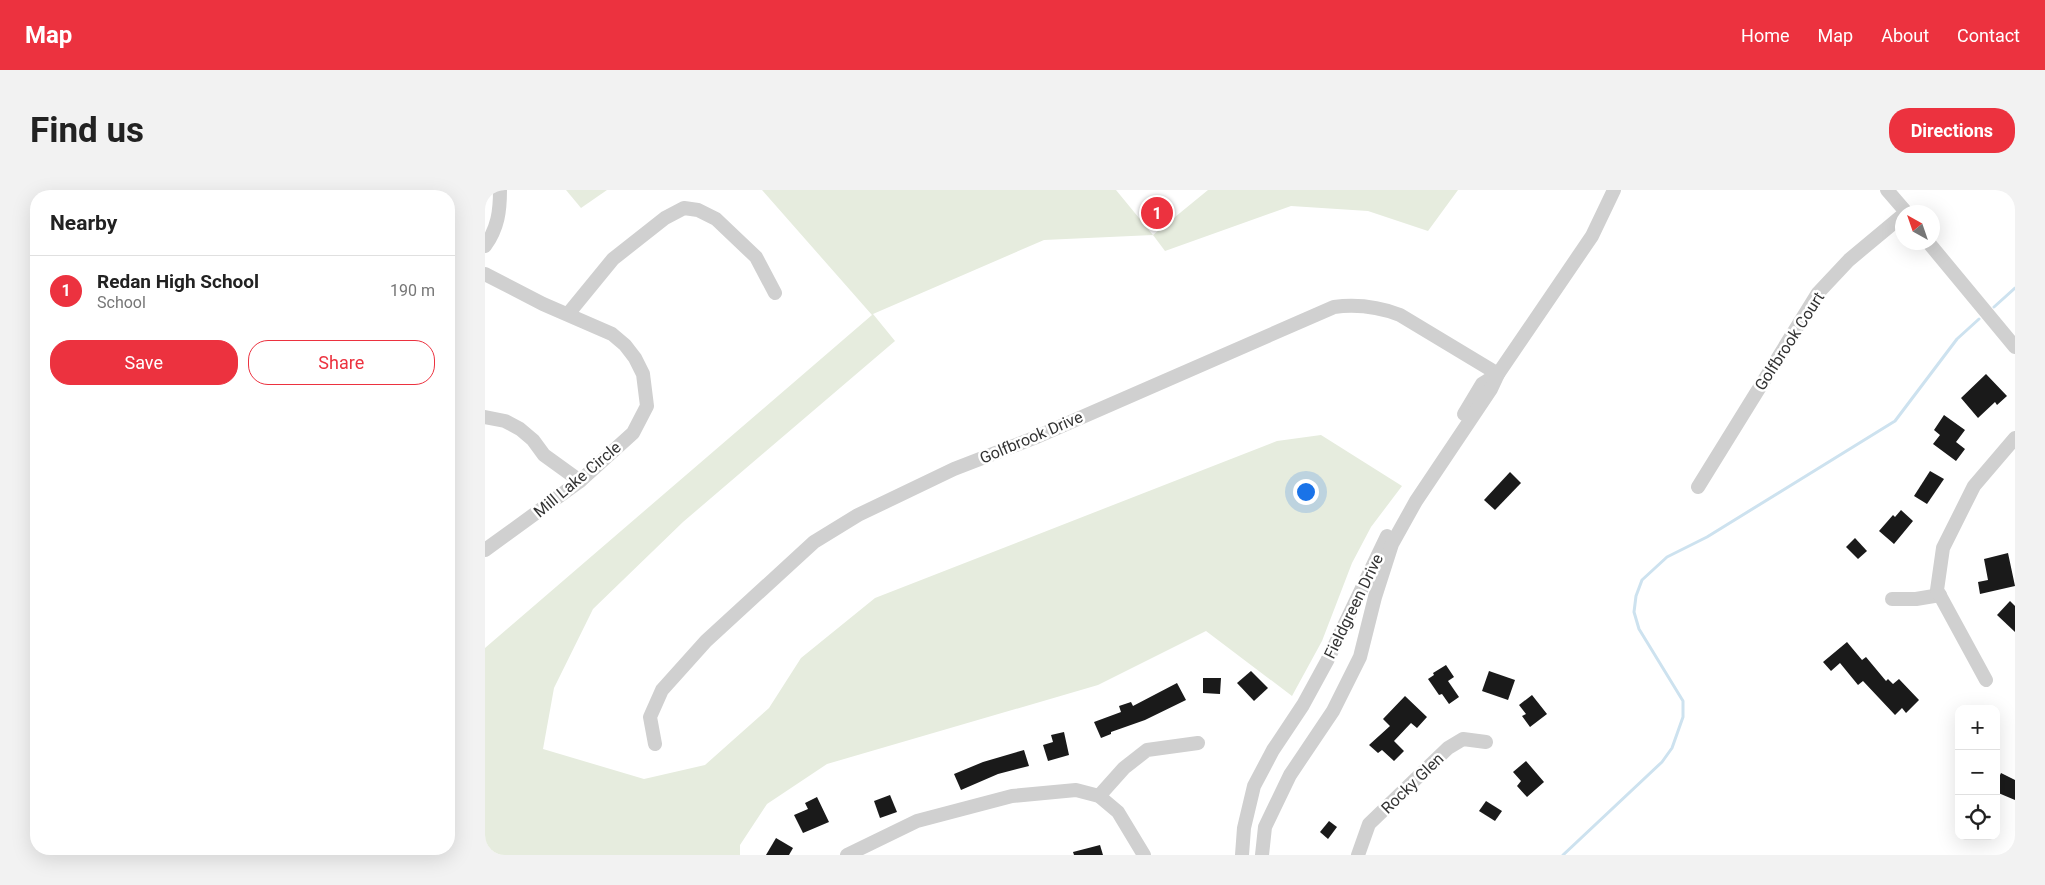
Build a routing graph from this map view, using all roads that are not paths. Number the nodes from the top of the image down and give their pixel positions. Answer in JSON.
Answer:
{"nodes":[{"id":1,"x":500,"y":190,"type":"edge"},
{"id":2,"x":1614,"y":190,"type":"edge"},
{"id":3,"x":1887,"y":190,"type":"edge"},
{"id":4,"x":1899,"y":205,"type":"edge"},
{"id":5,"x":1895,"y":221,"type":"edge"},
{"id":6,"x":485,"y":246,"type":"edge"},
{"id":7,"x":1935,"y":250,"type":"edge"},
{"id":8,"x":485,"y":274,"type":"edge"},
{"id":9,"x":775,"y":293,"type":"dead end"},
{"id":10,"x":568,"y":314,"type":"junction"},
{"id":11,"x":2015,"y":347,"type":"edge"},
{"id":12,"x":1498,"y":374,"type":"junction"},
{"id":13,"x":485,"y":417,"type":"edge"},
{"id":14,"x":2015,"y":438,"type":"edge"},
{"id":15,"x":580,"y":482,"type":"junction"},
{"id":16,"x":1698,"y":487,"type":"dead end"},
{"id":17,"x":485,"y":550,"type":"edge"},
{"id":18,"x":1940,"y":595,"type":"junction"},
{"id":19,"x":1892,"y":599,"type":"dead end"},
{"id":20,"x":1986,"y":680,"type":"dead end"},
{"id":21,"x":1198,"y":742,"type":"dead end"},
{"id":22,"x":1486,"y":742,"type":"dead end"},
{"id":23,"x":655,"y":744,"type":"dead end"},
{"id":24,"x":1099,"y":796,"type":"junction"},
{"id":25,"x":847,"y":855,"type":"edge"},
{"id":26,"x":1144,"y":855,"type":"edge"},
{"id":27,"x":1242,"y":855,"type":"edge"},
{"id":28,"x":1262,"y":855,"type":"edge"},
{"id":29,"x":1357,"y":855,"type":"edge"}],
"edges":[{"from":1,"to":6,"type":"street"},
{"from":2,"to":12,"type":"street","name":"Fieldgreen Drive"},
{"from":3,"to":4,"type":"street"},
{"from":5,"to":16,"type":"street","name":"Golfbrook Court"},
{"from":7,"to":11,"type":"street"},
{"from":8,"to":10,"type":"street","name":"Mill Lake Circle"},
{"from":9,"to":10,"type":"street"},
{"from":10,"to":15,"type":"street","name":"Mill Lake Circle"},
{"from":12,"to":23,"type":"street","name":"Golfbrook Drive"},
{"from":12,"to":27,"type":"street","name":"Fieldgreen Drive"},
{"from":12,"to":28,"type":"street","name":"Fieldgreen Drive"},
{"from":13,"to":15,"type":"street"},
{"from":14,"to":18,"type":"street"},
{"from":15,"to":17,"type":"street","name":"Mill Lake Circle"},
{"from":18,"to":19,"type":"street"},
{"from":18,"to":20,"type":"street"},
{"from":21,"to":24,"type":"street"},
{"from":22,"to":29,"type":"street","name":"Rocky Glen"},
{"from":24,"to":25,"type":"street"},
{"from":24,"to":26,"type":"street"}]}
